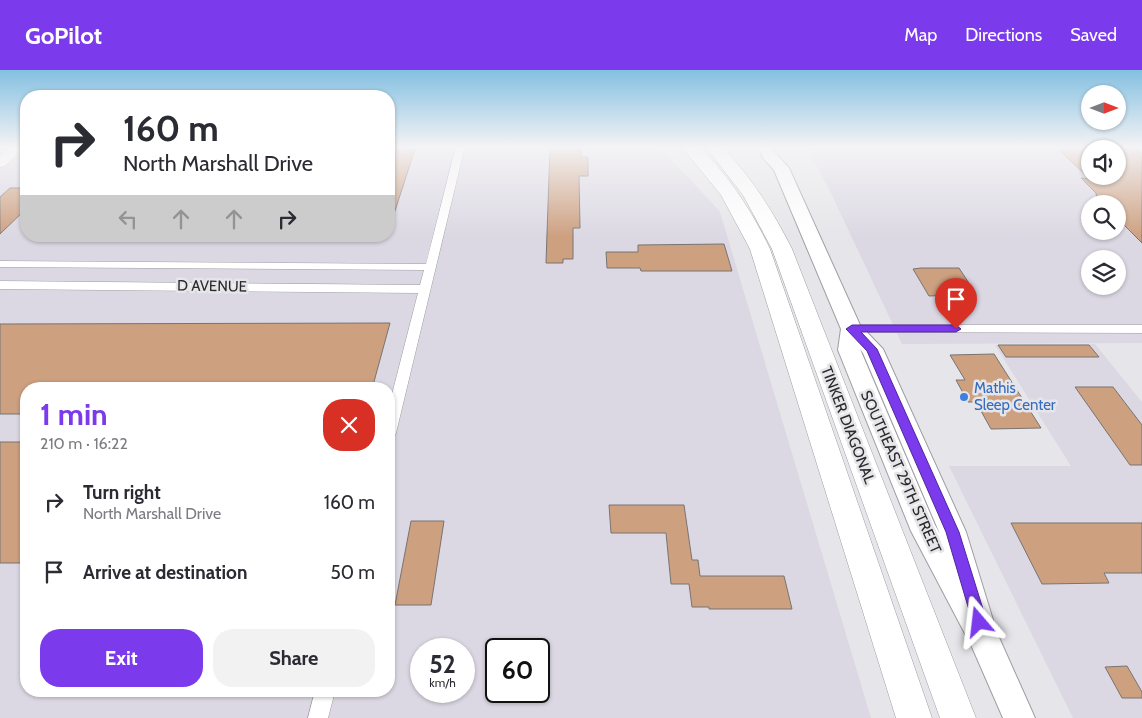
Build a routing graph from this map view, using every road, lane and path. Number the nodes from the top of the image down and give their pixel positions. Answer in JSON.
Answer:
{"nodes":[{"id":1,"x":453,"y":176,"type":"edge"},
{"id":2,"x":716,"y":176,"type":"edge"},
{"id":3,"x":722,"y":176,"type":"edge"},
{"id":4,"x":737,"y":176,"type":"edge"},
{"id":5,"x":738,"y":176,"type":"edge"},
{"id":6,"x":786,"y":176,"type":"edge"},
{"id":7,"x":741,"y":193,"type":"junction"},
{"id":8,"x":0,"y":264,"type":"edge"},
{"id":9,"x":430,"y":267,"type":"junction"},
{"id":10,"x":0,"y":285,"type":"edge"},
{"id":11,"x":424,"y":289,"type":"junction"},
{"id":12,"x":852,"y":329,"type":"junction"},
{"id":13,"x":1142,"y":329,"type":"edge"},
{"id":14,"x":395,"y":408,"type":"edge"},
{"id":15,"x":323,"y":697,"type":"edge"},
{"id":16,"x":318,"y":718,"type":"edge"},
{"id":17,"x":914,"y":718,"type":"edge"},
{"id":18,"x":958,"y":718,"type":"edge"},
{"id":19,"x":1019,"y":718,"type":"edge"}],
"edges":[{"from":1,"to":9,"type":"street"},
{"from":2,"to":7,"type":"highway"},
{"from":3,"to":7,"type":"highway","name":"TINKER DIAGONAL"},
{"from":4,"to":7,"type":"highway"},
{"from":5,"to":7,"type":"highway","name":"TINKER DIAGONAL"},
{"from":6,"to":12,"type":"main road","name":"SOUTHEAST 29TH STREET"},
{"from":7,"to":17,"type":"highway","name":"TINKER DIAGONAL"},
{"from":7,"to":18,"type":"highway","name":"TINKER DIAGONAL"},
{"from":8,"to":9,"type":"street"},
{"from":9,"to":11,"type":"street"},
{"from":10,"to":11,"type":"street","name":"D AVENUE"},
{"from":11,"to":14,"type":"street"},
{"from":12,"to":13,"type":"street"},
{"from":12,"to":19,"type":"main road","name":"SOUTHEAST 29TH STREET"},
{"from":15,"to":16,"type":"street"}]}
